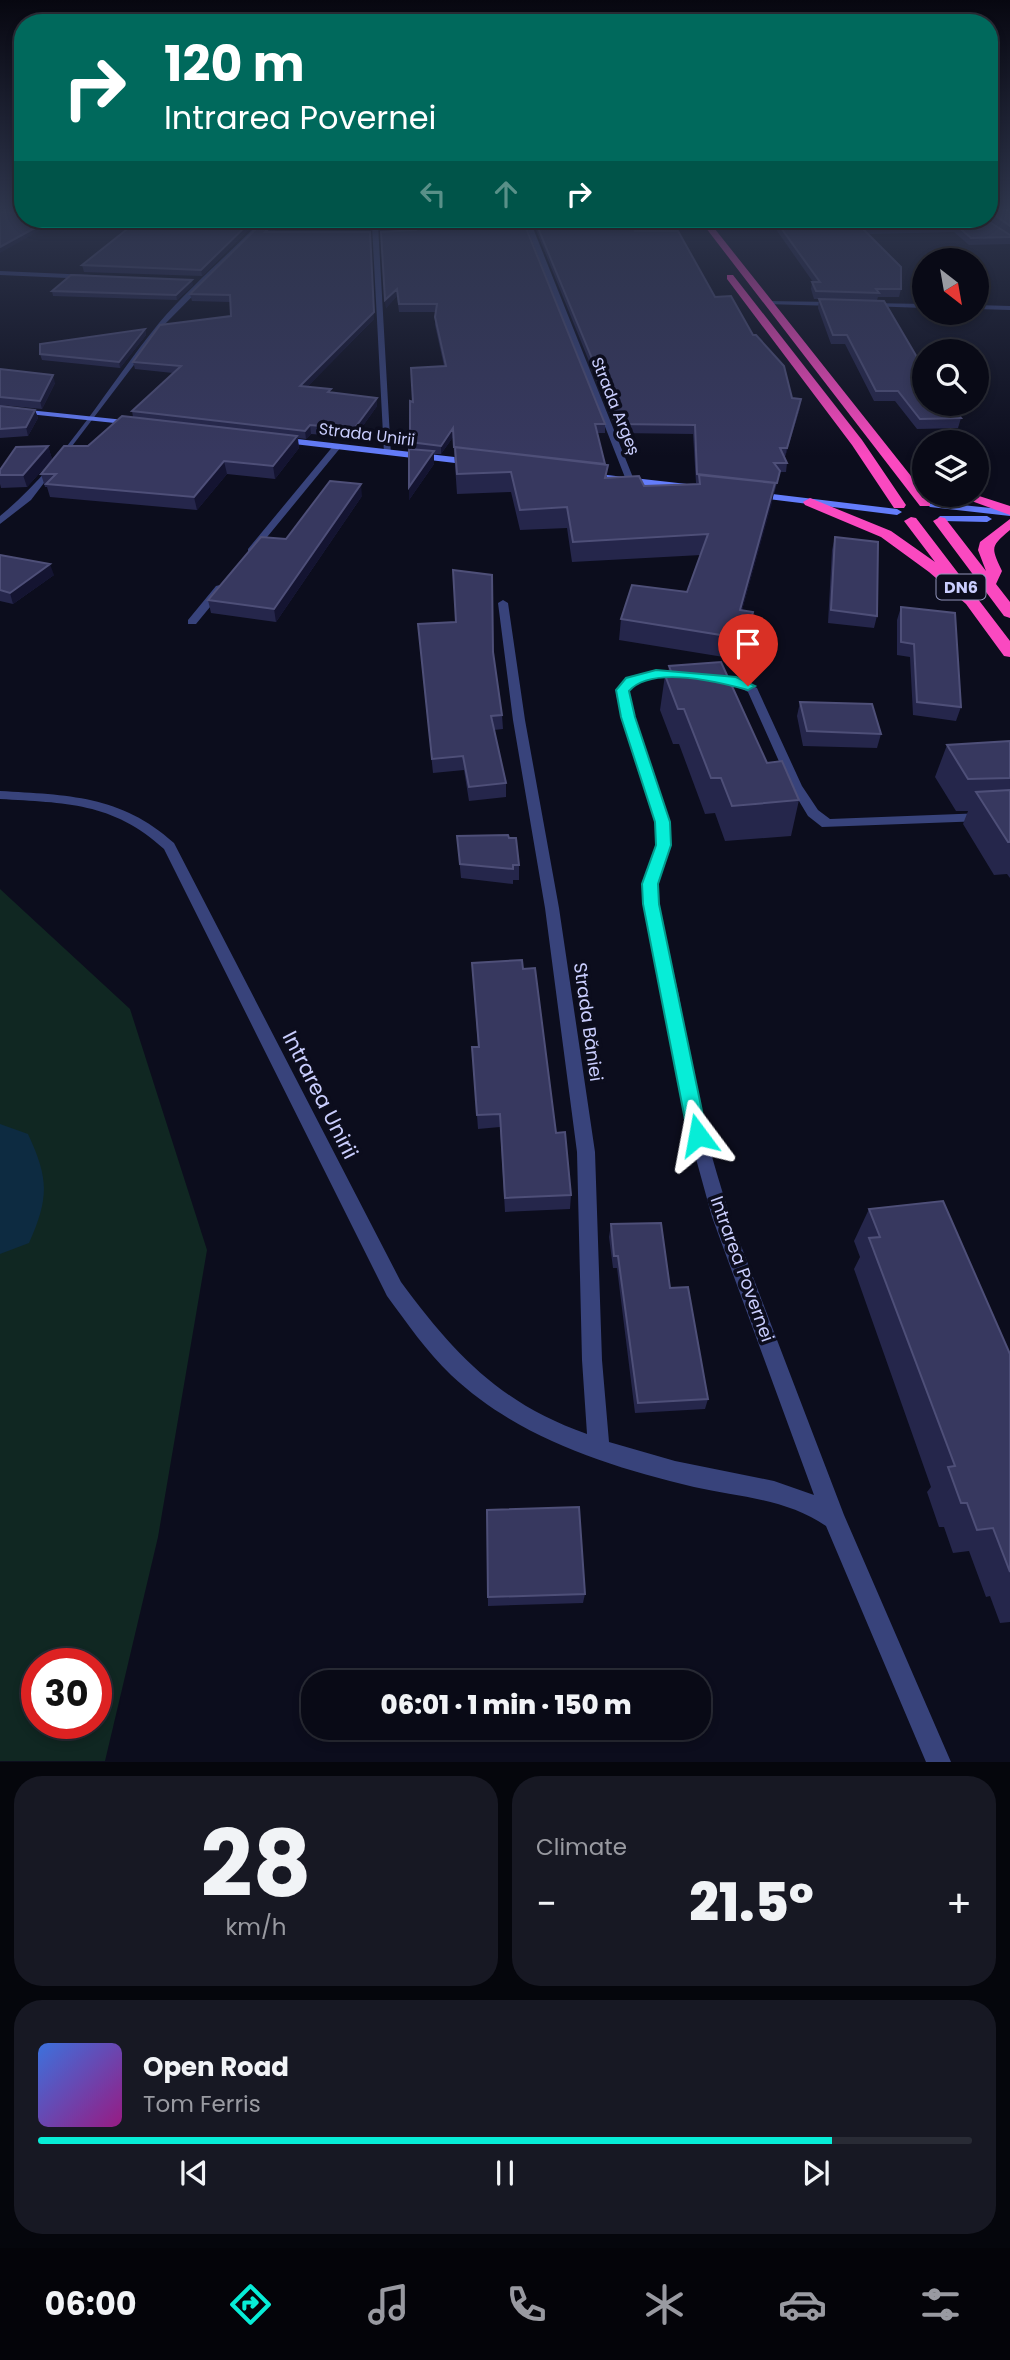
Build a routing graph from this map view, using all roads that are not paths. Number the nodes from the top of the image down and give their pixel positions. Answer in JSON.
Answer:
{"nodes":[{"id":1,"x":192,"y":292,"type":"edge"},
{"id":2,"x":379,"y":292,"type":"edge"},
{"id":3,"x":556,"y":292,"type":"edge"},
{"id":4,"x":742,"y":292,"type":"edge"},
{"id":5,"x":759,"y":292,"type":"edge"},
{"id":6,"x":767,"y":303,"type":"junction"},
{"id":7,"x":845,"y":304,"type":"edge"},
{"id":8,"x":859,"y":305,"type":"edge"},
{"id":9,"x":912,"y":306,"type":"edge"},
{"id":10,"x":989,"y":307,"type":"edge"},
{"id":11,"x":1010,"y":308,"type":"edge"},
{"id":12,"x":0,"y":409,"type":"edge"},
{"id":13,"x":90,"y":418,"type":"junction"},
{"id":14,"x":145,"y":425,"type":"edge"},
{"id":15,"x":268,"y":439,"type":"edge"},
{"id":16,"x":337,"y":447,"type":"junction"},
{"id":17,"x":388,"y":453,"type":"junction"},
{"id":18,"x":890,"y":458,"type":"junction"},
{"id":19,"x":482,"y":463,"type":"edge"},
{"id":20,"x":912,"y":468,"type":"edge"},
{"id":21,"x":577,"y":474,"type":"edge"},
{"id":22,"x":631,"y":480,"type":"junction"},
{"id":23,"x":912,"y":484,"type":"edge"},
{"id":24,"x":699,"y":488,"type":"edge"},
{"id":25,"x":741,"y":493,"type":"edge"},
{"id":26,"x":810,"y":502,"type":"junction"},
{"id":27,"x":912,"y":502,"type":"edge"},
{"id":28,"x":989,"y":505,"type":"edge"},
{"id":29,"x":935,"y":507,"type":"edge"},
{"id":30,"x":959,"y":507,"type":"edge"},
{"id":31,"x":1010,"y":512,"type":"edge"},
{"id":32,"x":903,"y":513,"type":"junction"},
{"id":33,"x":941,"y":520,"type":"junction"},
{"id":34,"x":0,"y":521,"type":"edge"},
{"id":35,"x":1010,"y":521,"type":"edge"},
{"id":36,"x":243,"y":560,"type":"edge"},
{"id":37,"x":226,"y":581,"type":"edge"},
{"id":38,"x":988,"y":585,"type":"junction"},
{"id":39,"x":971,"y":601,"type":"junction"},
{"id":40,"x":503,"y":603,"type":"dead end"},
{"id":41,"x":1010,"y":613,"type":"edge"},
{"id":42,"x":192,"y":622,"type":"dead end"},
{"id":43,"x":1010,"y":652,"type":"edge"},
{"id":44,"x":0,"y":795,"type":"edge"},
{"id":45,"x":1010,"y":816,"type":"edge"},
{"id":46,"x":599,"y":1451,"type":"junction"},
{"id":47,"x":834,"y":1518,"type":"junction"},
{"id":48,"x":939,"y":1762,"type":"edge"}],
"edges":[{"from":1,"to":13,"type":"street"},
{"from":2,"to":17,"type":"street"},
{"from":3,"to":22,"type":"street","name":"Strada Argeș"},
{"from":4,"to":32,"type":"highway","number":"DN6"},
{"from":5,"to":6,"type":"highway","number":"DN6"},
{"from":6,"to":7,"type":"street"},
{"from":6,"to":18,"type":"highway","number":"DN6"},
{"from":8,"to":9,"type":"street"},
{"from":10,"to":11,"type":"street"},
{"from":12,"to":13,"type":"main road"},
{"from":13,"to":14,"type":"main road"},
{"from":13,"to":34,"type":"street"},
{"from":15,"to":16,"type":"main road","name":"Strada Unirii"},
{"from":16,"to":17,"type":"main road","name":"Strada Unirii"},
{"from":16,"to":36,"type":"street"},
{"from":17,"to":19,"type":"main road","name":"Strada Unirii"},
{"from":18,"to":20,"type":"highway"},
{"from":18,"to":23,"type":"highway","number":"DN6"},
{"from":21,"to":22,"type":"main road"},
{"from":22,"to":24,"type":"main road"},
{"from":25,"to":26,"type":"main road"},
{"from":26,"to":32,"type":"main road"},
{"from":26,"to":39,"type":"highway"},
{"from":27,"to":32,"type":"highway"},
{"from":28,"to":31,"type":"highway"},
{"from":29,"to":33,"type":"highway","number":"DN6"},
{"from":30,"to":31,"type":"main road"},
{"from":32,"to":33,"type":"highway"},
{"from":32,"to":39,"type":"highway","number":"DN6"},
{"from":33,"to":35,"type":"main road"},
{"from":33,"to":38,"type":"highway","number":"DN6"},
{"from":35,"to":38,"type":"highway"},
{"from":37,"to":42,"type":"street"},
{"from":38,"to":41,"type":"highway","number":"DN6"},
{"from":39,"to":43,"type":"highway","number":"DN6"},
{"from":40,"to":46,"type":"street","name":"Strada Băniei"},
{"from":44,"to":46,"type":"street","name":"Intrarea Unirii"},
{"from":45,"to":47,"type":"street","name":"Intrarea Povernei"},
{"from":46,"to":47,"type":"street","name":"Intrarea Unirii"},
{"from":47,"to":48,"type":"street","name":"Intrarea Povernei"}]}
